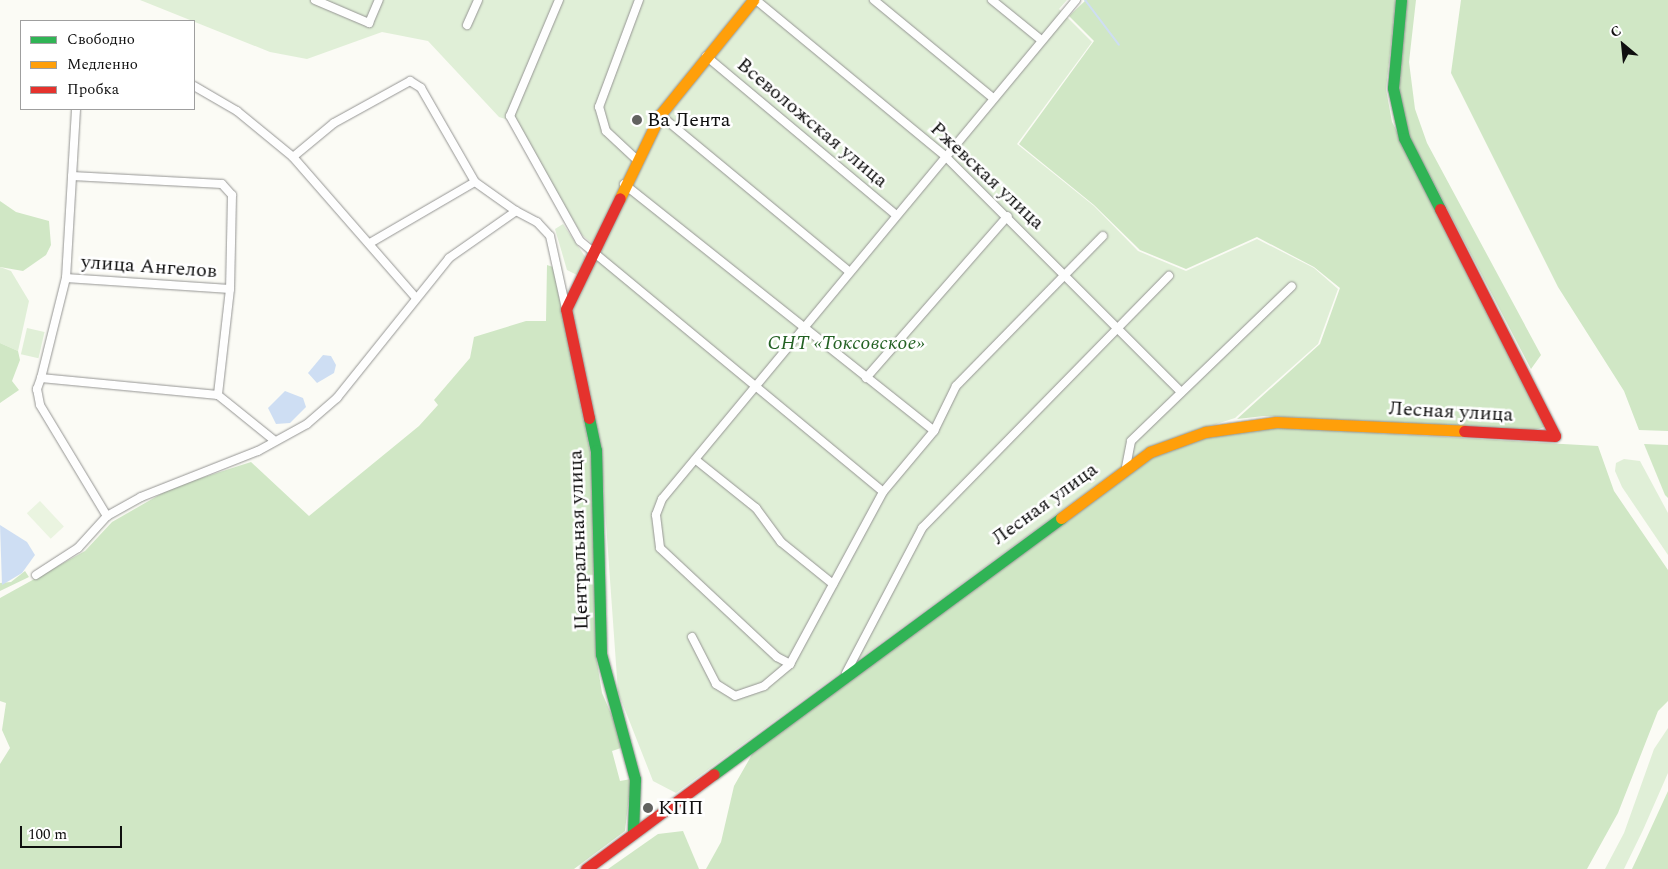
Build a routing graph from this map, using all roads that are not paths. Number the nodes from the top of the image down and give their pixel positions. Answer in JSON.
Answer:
{"nodes":[{"id":1,"x":316,"y":0,"type":"edge"},
{"id":2,"x":379,"y":0,"type":"edge"},
{"id":3,"x":478,"y":0,"type":"edge"},
{"id":4,"x":559,"y":0,"type":"edge"},
{"id":5,"x":639,"y":0,"type":"edge"},
{"id":6,"x":754,"y":0,"type":"edge"},
{"id":7,"x":874,"y":0,"type":"edge"},
{"id":8,"x":992,"y":0,"type":"edge"},
{"id":9,"x":1076,"y":0,"type":"edge"},
{"id":10,"x":1401,"y":0,"type":"edge"},
{"id":11,"x":467,"y":25,"type":"dead end"},
{"id":12,"x":1040,"y":39,"type":"junction"},
{"id":13,"x":706,"y":56,"type":"junction"},
{"id":14,"x":195,"y":87,"type":"edge"},
{"id":15,"x":992,"y":98,"type":"junction"},
{"id":16,"x":76,"y":110,"type":"edge"},
{"id":17,"x":660,"y":115,"type":"junction"},
{"id":18,"x":293,"y":156,"type":"junction"},
{"id":19,"x":945,"y":156,"type":"junction"},
{"id":20,"x":636,"y":159,"type":"junction"},
{"id":21,"x":72,"y":176,"type":"junction"},
{"id":22,"x":475,"y":182,"type":"junction"},
{"id":23,"x":624,"y":184,"type":"junction"},
{"id":24,"x":516,"y":211,"type":"junction"},
{"id":25,"x":896,"y":216,"type":"junction"},
{"id":26,"x":1008,"y":216,"type":"junction"},
{"id":27,"x":1103,"y":236,"type":"dead end"},
{"id":28,"x":370,"y":243,"type":"junction"},
{"id":29,"x":590,"y":252,"type":"junction"},
{"id":30,"x":850,"y":272,"type":"junction"},
{"id":31,"x":1065,"y":275,"type":"junction"},
{"id":32,"x":1169,"y":276,"type":"dead end"},
{"id":33,"x":66,"y":278,"type":"junction"},
{"id":34,"x":1292,"y":286,"type":"dead end"},
{"id":35,"x":230,"y":289,"type":"junction"},
{"id":36,"x":415,"y":297,"type":"junction"},
{"id":37,"x":566,"y":308,"type":"junction"},
{"id":38,"x":1118,"y":327,"type":"junction"},
{"id":39,"x":804,"y":328,"type":"junction"},
{"id":40,"x":41,"y":378,"type":"junction"},
{"id":41,"x":866,"y":378,"type":"junction"},
{"id":42,"x":755,"y":387,"type":"junction"},
{"id":43,"x":1181,"y":392,"type":"junction"},
{"id":44,"x":218,"y":396,"type":"junction"},
{"id":45,"x":934,"y":431,"type":"junction"},
{"id":46,"x":275,"y":442,"type":"junction"},
{"id":47,"x":696,"y":460,"type":"junction"},
{"id":48,"x":1126,"y":467,"type":"junction"},
{"id":49,"x":883,"y":492,"type":"junction"},
{"id":50,"x":107,"y":516,"type":"junction"},
{"id":51,"x":36,"y":575,"type":"dead end"},
{"id":52,"x":833,"y":584,"type":"junction"},
{"id":53,"x":692,"y":637,"type":"dead end"},
{"id":54,"x":790,"y":664,"type":"junction"},
{"id":55,"x":846,"y":673,"type":"junction"},
{"id":56,"x":633,"y":831,"type":"junction"},
{"id":57,"x":586,"y":869,"type":"edge"}],
"edges":[{"from":1,"to":2,"type":"street"},
{"from":3,"to":11,"type":"street"},
{"from":4,"to":29,"type":"street"},
{"from":5,"to":20,"type":"street"},
{"from":6,"to":13,"type":"street"},
{"from":6,"to":19,"type":"street","name":"Ржевская улица"},
{"from":7,"to":15,"type":"street"},
{"from":8,"to":12,"type":"street"},
{"from":9,"to":12,"type":"street"},
{"from":10,"to":48,"type":"street","name":"Лесная улица"},
{"from":12,"to":15,"type":"street"},
{"from":13,"to":17,"type":"street"},
{"from":13,"to":25,"type":"street","name":"Всеволожская улица"},
{"from":14,"to":18,"type":"street"},
{"from":15,"to":19,"type":"street"},
{"from":16,"to":21,"type":"street"},
{"from":17,"to":20,"type":"street"},
{"from":17,"to":30,"type":"street"},
{"from":18,"to":22,"type":"street"},
{"from":18,"to":28,"type":"street"},
{"from":19,"to":25,"type":"street"},
{"from":19,"to":26,"type":"street","name":"Ржевская улица"},
{"from":20,"to":23,"type":"street"},
{"from":21,"to":33,"type":"street"},
{"from":21,"to":35,"type":"street"},
{"from":22,"to":24,"type":"street"},
{"from":22,"to":28,"type":"street"},
{"from":23,"to":29,"type":"street"},
{"from":23,"to":39,"type":"street"},
{"from":24,"to":36,"type":"street"},
{"from":24,"to":37,"type":"street"},
{"from":25,"to":30,"type":"street"},
{"from":26,"to":31,"type":"street","name":"Ржевская улица"},
{"from":26,"to":41,"type":"street"},
{"from":27,"to":31,"type":"street"},
{"from":28,"to":36,"type":"street"},
{"from":29,"to":37,"type":"street"},
{"from":29,"to":42,"type":"street"},
{"from":30,"to":39,"type":"street"},
{"from":31,"to":38,"type":"street","name":"Ржевская улица"},
{"from":31,"to":45,"type":"street"},
{"from":32,"to":38,"type":"street"},
{"from":33,"to":35,"type":"street","name":"улица Ангелов"},
{"from":33,"to":40,"type":"street"},
{"from":34,"to":43,"type":"street"},
{"from":35,"to":44,"type":"street"},
{"from":36,"to":46,"type":"street"},
{"from":37,"to":56,"type":"street","name":"Центральная улица"},
{"from":38,"to":43,"type":"street","name":"Ржевская улица"},
{"from":38,"to":55,"type":"street"},
{"from":39,"to":41,"type":"street"},
{"from":39,"to":42,"type":"street"},
{"from":40,"to":44,"type":"street"},
{"from":40,"to":50,"type":"street"},
{"from":41,"to":45,"type":"street"},
{"from":42,"to":47,"type":"street"},
{"from":42,"to":49,"type":"street"},
{"from":43,"to":48,"type":"street"},
{"from":44,"to":46,"type":"street"},
{"from":45,"to":49,"type":"street"},
{"from":46,"to":50,"type":"street"},
{"from":47,"to":52,"type":"street"},
{"from":47,"to":54,"type":"street"},
{"from":48,"to":55,"type":"street","name":"Лесная улица"},
{"from":49,"to":52,"type":"street"},
{"from":50,"to":51,"type":"street"},
{"from":52,"to":54,"type":"street"},
{"from":53,"to":54,"type":"street"},
{"from":55,"to":56,"type":"street","name":"Лесная улица"},
{"from":56,"to":57,"type":"street","name":"Лесная улица"}]}
